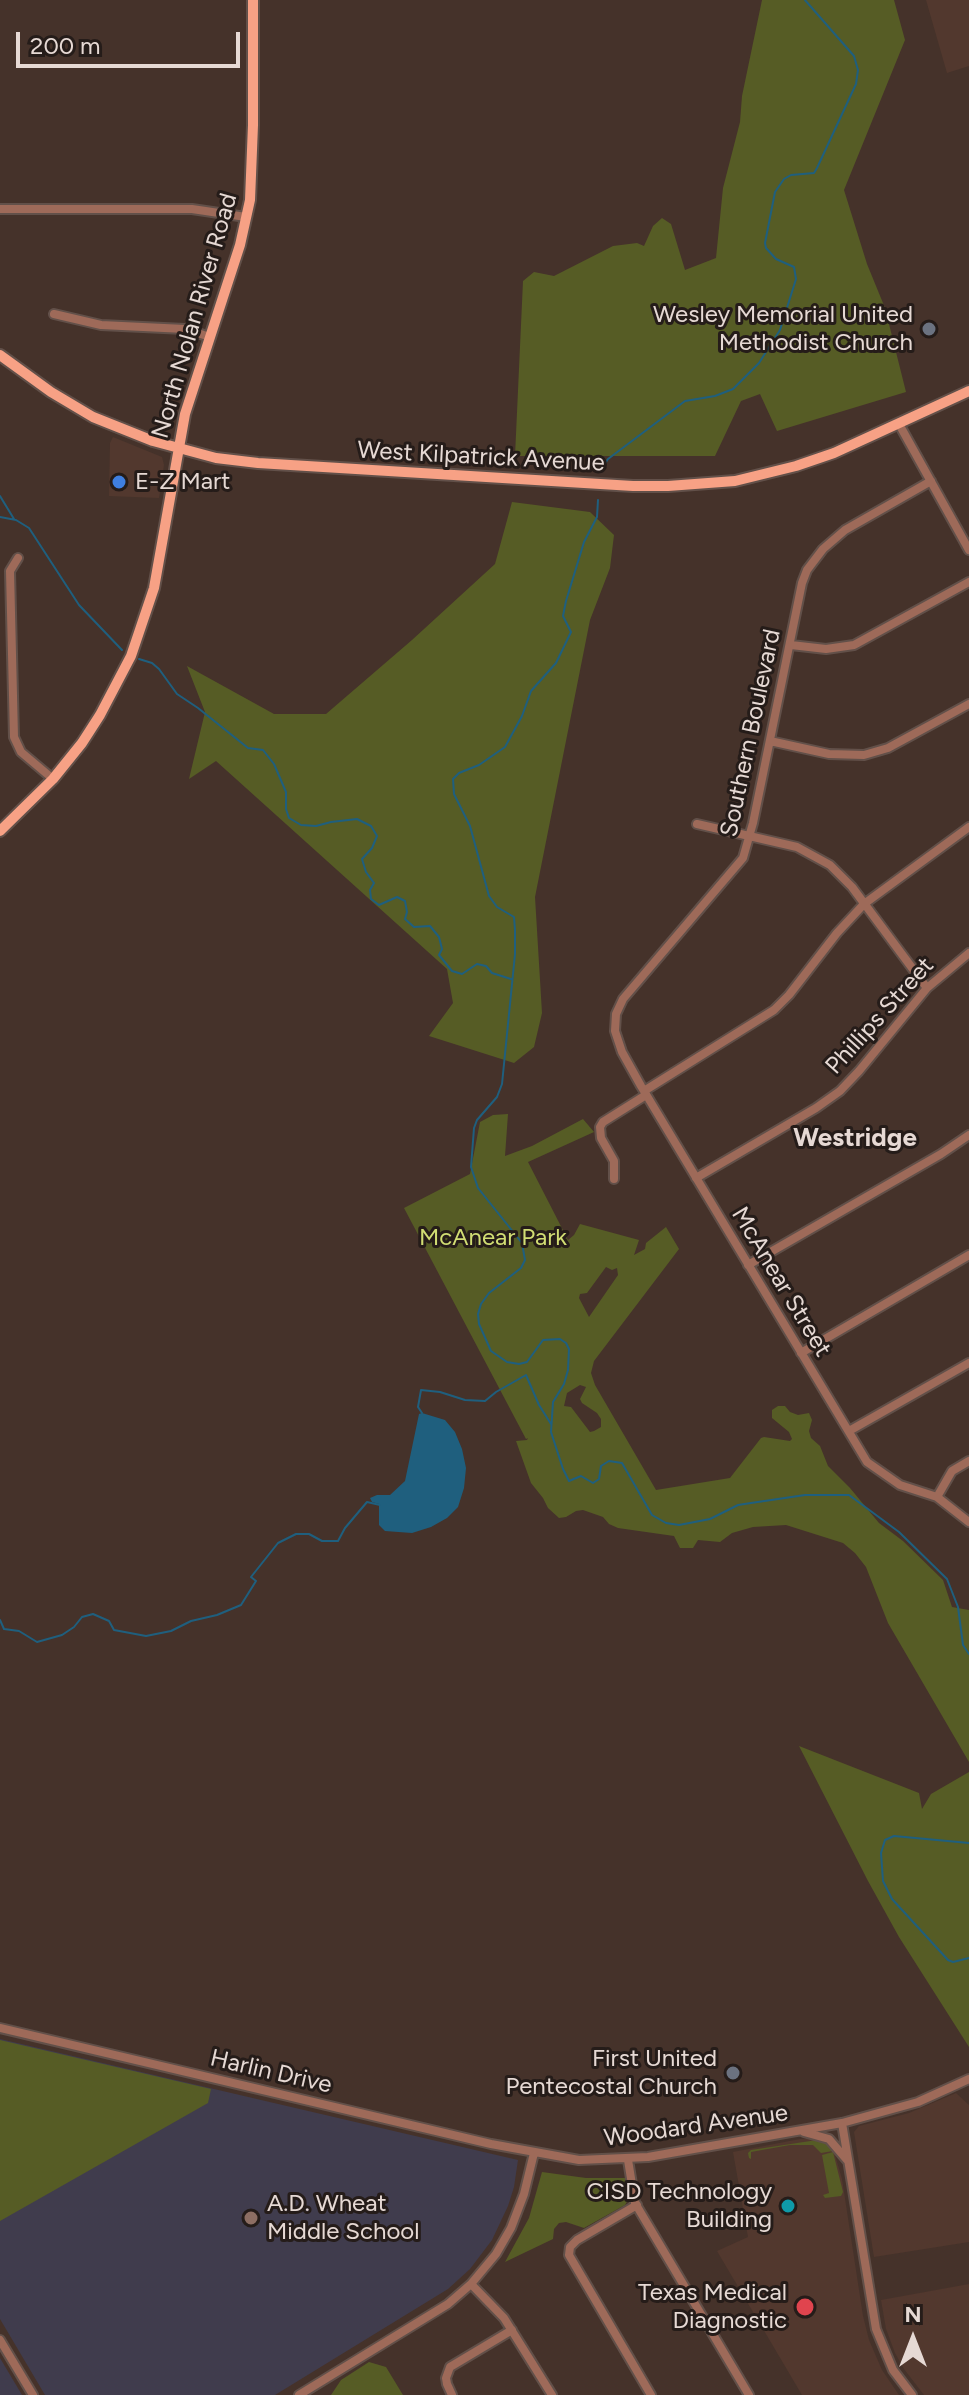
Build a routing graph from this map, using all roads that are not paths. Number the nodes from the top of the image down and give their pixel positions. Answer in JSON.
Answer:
{"nodes":[{"id":1,"x":253,"y":0,"type":"edge"},
{"id":2,"x":0,"y":209,"type":"edge"},
{"id":3,"x":246,"y":217,"type":"junction"},
{"id":4,"x":54,"y":314,"type":"dead end"},
{"id":5,"x":210,"y":337,"type":"junction"},
{"id":6,"x":0,"y":355,"type":"edge"},
{"id":7,"x":969,"y":391,"type":"edge"},
{"id":8,"x":899,"y":424,"type":"junction"},
{"id":9,"x":178,"y":448,"type":"junction"},
{"id":10,"x":931,"y":481,"type":"junction"},
{"id":11,"x":969,"y":550,"type":"edge"},
{"id":12,"x":18,"y":558,"type":"dead end"},
{"id":13,"x":969,"y":582,"type":"edge"},
{"id":14,"x":0,"y":636,"type":"edge"},
{"id":15,"x":12,"y":636,"type":"junction"},
{"id":16,"x":791,"y":645,"type":"junction"},
{"id":17,"x":969,"y":704,"type":"edge"},
{"id":18,"x":770,"y":741,"type":"junction"},
{"id":19,"x":53,"y":779,"type":"junction"},
{"id":20,"x":697,"y":824,"type":"dead end"},
{"id":21,"x":969,"y":827,"type":"edge"},
{"id":22,"x":0,"y":831,"type":"edge"},
{"id":23,"x":751,"y":835,"type":"junction"},
{"id":24,"x":864,"y":904,"type":"junction"},
{"id":25,"x":969,"y":953,"type":"edge"},
{"id":26,"x":927,"y":988,"type":"junction"},
{"id":27,"x":616,"y":1014,"type":"joint"},
{"id":28,"x":645,"y":1093,"type":"junction"},
{"id":29,"x":969,"y":1135,"type":"edge"},
{"id":30,"x":696,"y":1178,"type":"junction"},
{"id":31,"x":614,"y":1179,"type":"dead end"},
{"id":32,"x":969,"y":1255,"type":"edge"},
{"id":33,"x":748,"y":1265,"type":"junction"},
{"id":34,"x":801,"y":1353,"type":"junction"},
{"id":35,"x":969,"y":1363,"type":"edge"},
{"id":36,"x":849,"y":1431,"type":"junction"},
{"id":37,"x":969,"y":1461,"type":"edge"},
{"id":38,"x":937,"y":1497,"type":"junction"},
{"id":39,"x":969,"y":1522,"type":"edge"},
{"id":40,"x":0,"y":2028,"type":"edge"},
{"id":41,"x":969,"y":2079,"type":"edge"},
{"id":42,"x":842,"y":2123,"type":"junction"},
{"id":43,"x":799,"y":2131,"type":"junction"},
{"id":44,"x":534,"y":2153,"type":"junction"},
{"id":45,"x":628,"y":2160,"type":"junction"},
{"id":46,"x":850,"y":2165,"type":"junction"},
{"id":47,"x":637,"y":2205,"type":"junction"},
{"id":48,"x":471,"y":2284,"type":"junction"},
{"id":49,"x":512,"y":2330,"type":"junction"},
{"id":50,"x":0,"y":2340,"type":"edge"},
{"id":51,"x":33,"y":2395,"type":"edge"},
{"id":52,"x":299,"y":2395,"type":"edge"},
{"id":53,"x":452,"y":2395,"type":"edge"},
{"id":54,"x":552,"y":2395,"type":"edge"},
{"id":55,"x":651,"y":2395,"type":"edge"},
{"id":56,"x":749,"y":2395,"type":"edge"},
{"id":57,"x":912,"y":2395,"type":"edge"}],
"edges":[{"from":1,"to":3,"type":"main road","name":"North Nolan River Road"},
{"from":2,"to":3,"type":"street"},
{"from":3,"to":5,"type":"main road","name":"North Nolan River Road"},
{"from":4,"to":5,"type":"street"},
{"from":5,"to":9,"type":"main road","name":"North Nolan River Road"},
{"from":6,"to":9,"type":"main road","name":"West Kilpatrick Avenue"},
{"from":7,"to":8,"type":"main road","name":"West Kilpatrick Avenue"},
{"from":8,"to":9,"type":"main road","name":"West Kilpatrick Avenue"},
{"from":8,"to":10,"type":"street"},
{"from":9,"to":19,"type":"main road","name":"North Nolan River Road"},
{"from":10,"to":11,"type":"street"},
{"from":10,"to":16,"type":"street","name":"Southern Boulevard"},
{"from":12,"to":15,"type":"street"},
{"from":13,"to":16,"type":"street"},
{"from":14,"to":15,"type":"street"},
{"from":15,"to":19,"type":"street"},
{"from":16,"to":18,"type":"street","name":"Southern Boulevard"},
{"from":17,"to":18,"type":"street"},
{"from":18,"to":23,"type":"street","name":"Southern Boulevard"},
{"from":19,"to":22,"type":"main road","name":"North Nolan River Road"},
{"from":20,"to":23,"type":"street"},
{"from":21,"to":24,"type":"street"},
{"from":23,"to":24,"type":"street"},
{"from":23,"to":27,"type":"street","name":"Southern Boulevard"},
{"from":24,"to":26,"type":"street"},
{"from":24,"to":28,"type":"street"},
{"from":25,"to":26,"type":"street","name":"Phillips Street"},
{"from":26,"to":30,"type":"street","name":"Phillips Street"},
{"from":27,"to":28,"type":"street","name":"McAnear Street"},
{"from":28,"to":30,"type":"street","name":"McAnear Street"},
{"from":28,"to":31,"type":"street"},
{"from":29,"to":33,"type":"street"},
{"from":30,"to":33,"type":"street","name":"McAnear Street"},
{"from":32,"to":34,"type":"street"},
{"from":33,"to":34,"type":"street","name":"McAnear Street"},
{"from":34,"to":36,"type":"street","name":"McAnear Street"},
{"from":35,"to":36,"type":"street"},
{"from":36,"to":38,"type":"street","name":"McAnear Street"},
{"from":37,"to":38,"type":"street"},
{"from":38,"to":39,"type":"street","name":"McAnear Street"},
{"from":40,"to":44,"type":"street","name":"Harlin Drive"},
{"from":41,"to":42,"type":"street","name":"Woodard Avenue"},
{"from":42,"to":43,"type":"street","name":"Woodard Avenue"},
{"from":42,"to":46,"type":"street"},
{"from":43,"to":45,"type":"street","name":"Woodard Avenue"},
{"from":43,"to":46,"type":"street"},
{"from":44,"to":45,"type":"street","name":"Woodard Avenue"},
{"from":44,"to":48,"type":"street"},
{"from":45,"to":47,"type":"street"},
{"from":46,"to":57,"type":"street"},
{"from":47,"to":55,"type":"street"},
{"from":47,"to":56,"type":"street"},
{"from":48,"to":49,"type":"street"},
{"from":48,"to":52,"type":"street"},
{"from":49,"to":53,"type":"street"},
{"from":49,"to":54,"type":"street"},
{"from":50,"to":51,"type":"street"}]}
